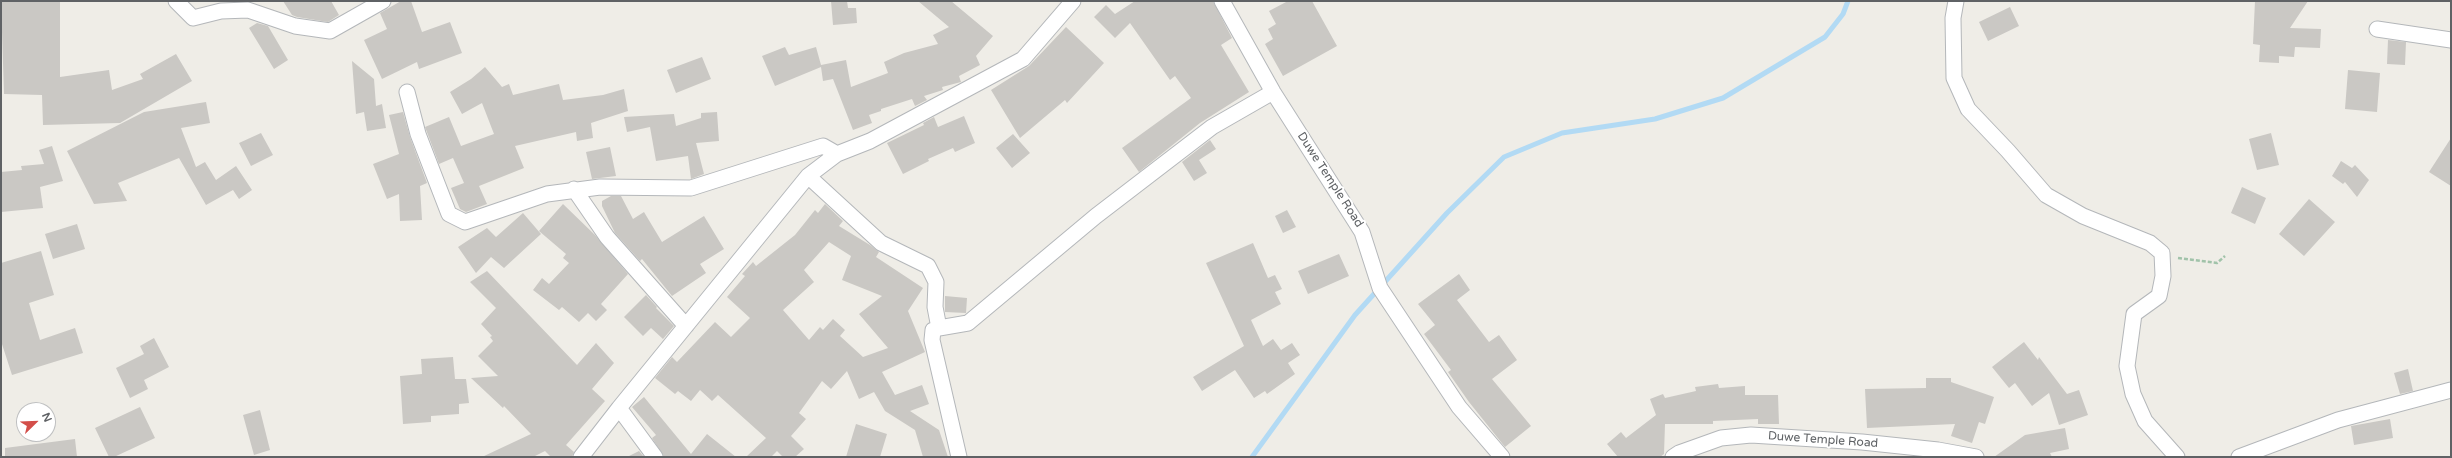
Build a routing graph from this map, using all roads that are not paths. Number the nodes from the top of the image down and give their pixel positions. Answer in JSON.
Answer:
{"nodes":[{"id":1,"x":176,"y":1,"type":"edge"},
{"id":2,"x":384,"y":1,"type":"edge"},
{"id":3,"x":1073,"y":1,"type":"edge"},
{"id":4,"x":1222,"y":1,"type":"edge"},
{"id":5,"x":1956,"y":1,"type":"edge"},
{"id":6,"x":2377,"y":29,"type":"dead end"},
{"id":7,"x":2451,"y":40,"type":"edge"},
{"id":8,"x":407,"y":92,"type":"dead end"},
{"id":9,"x":1273,"y":92,"type":"junction"},
{"id":10,"x":837,"y":154,"type":"junction"},
{"id":11,"x":808,"y":176,"type":"junction"},
{"id":12,"x":574,"y":189,"type":"junction"},
{"id":13,"x":686,"y":326,"type":"junction"},
{"id":14,"x":939,"y":328,"type":"junction"},
{"id":15,"x":2451,"y":390,"type":"edge"},
{"id":16,"x":619,"y":408,"type":"junction"},
{"id":17,"x":581,"y":457,"type":"edge"},
{"id":18,"x":655,"y":457,"type":"edge"},
{"id":19,"x":959,"y":457,"type":"edge"},
{"id":20,"x":1502,"y":457,"type":"edge"},
{"id":21,"x":1673,"y":457,"type":"edge"},
{"id":22,"x":1976,"y":457,"type":"edge"},
{"id":23,"x":2177,"y":457,"type":"edge"},
{"id":24,"x":2239,"y":457,"type":"edge"}],
"edges":[{"from":1,"to":2,"type":"street"},
{"from":3,"to":10,"type":"street"},
{"from":4,"to":9,"type":"street","name":"Duwe Temple Road"},
{"from":5,"to":23,"type":"street"},
{"from":6,"to":7,"type":"street"},
{"from":8,"to":12,"type":"street"},
{"from":9,"to":14,"type":"street"},
{"from":9,"to":20,"type":"street","name":"Duwe Temple Road"},
{"from":10,"to":11,"type":"street"},
{"from":10,"to":12,"type":"street"},
{"from":11,"to":13,"type":"street"},
{"from":11,"to":14,"type":"street"},
{"from":12,"to":13,"type":"street"},
{"from":13,"to":16,"type":"street"},
{"from":14,"to":19,"type":"street"},
{"from":15,"to":24,"type":"street"},
{"from":16,"to":17,"type":"street"},
{"from":16,"to":18,"type":"street"},
{"from":21,"to":22,"type":"street","name":"Duwe Temple Road"}]}
